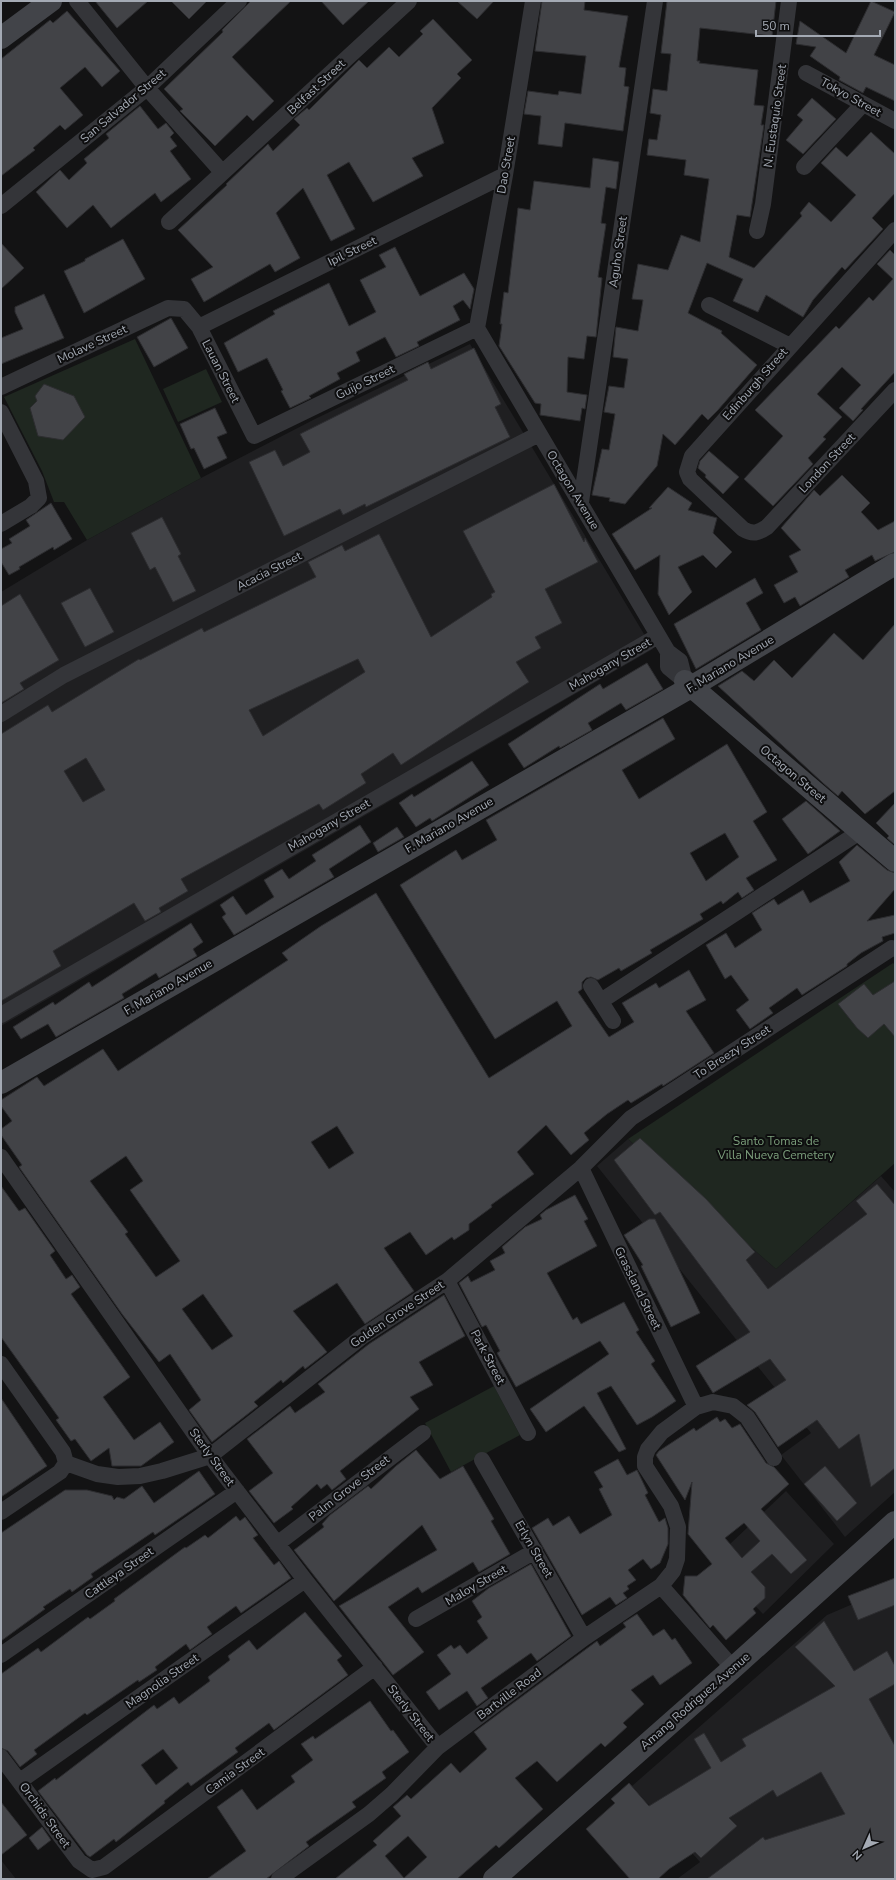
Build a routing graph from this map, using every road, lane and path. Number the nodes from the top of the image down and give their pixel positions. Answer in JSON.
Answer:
{"nodes":[{"id":1,"x":51,"y":1,"type":"edge"},
{"id":2,"x":77,"y":1,"type":"edge"},
{"id":3,"x":239,"y":1,"type":"edge"},
{"id":4,"x":409,"y":1,"type":"edge"},
{"id":5,"x":532,"y":1,"type":"edge"},
{"id":6,"x":655,"y":1,"type":"edge"},
{"id":7,"x":789,"y":1,"type":"edge"},
{"id":8,"x":1,"y":38,"type":"edge"},
{"id":9,"x":806,"y":73,"type":"dead end"},
{"id":10,"x":147,"y":88,"type":"junction"},
{"id":11,"x":863,"y":104,"type":"junction"},
{"id":12,"x":895,"y":121,"type":"edge"},
{"id":13,"x":804,"y":167,"type":"dead end"},
{"id":14,"x":222,"y":172,"type":"junction"},
{"id":15,"x":505,"y":175,"type":"junction"},
{"id":16,"x":1,"y":206,"type":"edge"},
{"id":17,"x":169,"y":222,"type":"dead end"},
{"id":18,"x":895,"y":230,"type":"edge"},
{"id":19,"x":757,"y":231,"type":"dead end"},
{"id":20,"x":709,"y":305,"type":"dead end"},
{"id":21,"x":184,"y":309,"type":"joint"},
{"id":22,"x":199,"y":327,"type":"junction"},
{"id":23,"x":477,"y":328,"type":"junction"},
{"id":24,"x":790,"y":346,"type":"junction"},
{"id":25,"x":1,"y":387,"type":"edge"},
{"id":26,"x":895,"y":390,"type":"edge"},
{"id":27,"x":1,"y":412,"type":"edge"},
{"id":28,"x":539,"y":434,"type":"junction"},
{"id":29,"x":254,"y":436,"type":"joint"},
{"id":30,"x":581,"y":502,"type":"junction"},
{"id":31,"x":1,"y":524,"type":"edge"},
{"id":32,"x":758,"y":533,"type":"joint"},
{"id":33,"x":895,"y":564,"type":"edge"},
{"id":34,"x":658,"y":636,"type":"junction"},
{"id":35,"x":688,"y":684,"type":"junction"},
{"id":36,"x":1,"y":714,"type":"edge"},
{"id":37,"x":861,"y":831,"type":"junction"},
{"id":38,"x":895,"y":861,"type":"edge"},
{"id":39,"x":893,"y":949,"type":"edge"},
{"id":40,"x":591,"y":986,"type":"dead end"},
{"id":41,"x":601,"y":1001,"type":"junction"},
{"id":42,"x":1,"y":1015,"type":"edge"},
{"id":43,"x":613,"y":1020,"type":"dead end"},
{"id":44,"x":1,"y":1083,"type":"edge"},
{"id":45,"x":1,"y":1157,"type":"edge"},
{"id":46,"x":581,"y":1168,"type":"junction"},
{"id":47,"x":447,"y":1281,"type":"junction"},
{"id":48,"x":1,"y":1364,"type":"edge"},
{"id":49,"x":696,"y":1407,"type":"junction"},
{"id":50,"x":423,"y":1433,"type":"dead end"},
{"id":51,"x":528,"y":1433,"type":"dead end"},
{"id":52,"x":210,"y":1456,"type":"junction"},
{"id":53,"x":774,"y":1458,"type":"dead end"},
{"id":54,"x":482,"y":1460,"type":"dead end"},
{"id":55,"x":66,"y":1463,"type":"junction"},
{"id":56,"x":237,"y":1491,"type":"junction"},
{"id":57,"x":1,"y":1512,"type":"edge"},
{"id":58,"x":895,"y":1522,"type":"edge"},
{"id":59,"x":277,"y":1544,"type":"junction"},
{"id":60,"x":535,"y":1551,"type":"junction"},
{"id":61,"x":305,"y":1580,"type":"junction"},
{"id":62,"x":661,"y":1586,"type":"junction"},
{"id":63,"x":416,"y":1619,"type":"dead end"},
{"id":64,"x":584,"y":1638,"type":"junction"},
{"id":65,"x":1,"y":1654,"type":"edge"},
{"id":66,"x":375,"y":1667,"type":"junction"},
{"id":67,"x":733,"y":1668,"type":"junction"},
{"id":68,"x":438,"y":1747,"type":"junction"},
{"id":69,"x":1,"y":1757,"type":"edge"},
{"id":70,"x":20,"y":1781,"type":"junction"},
{"id":71,"x":92,"y":1870,"type":"joint"},
{"id":72,"x":279,"y":1879,"type":"edge"},
{"id":73,"x":494,"y":1879,"type":"edge"}],
"edges":[{"from":1,"to":8,"type":"street"},
{"from":2,"to":10,"type":"street"},
{"from":3,"to":10,"type":"street","name":"San Salvador Street"},
{"from":4,"to":14,"type":"street","name":"Belfast Street"},
{"from":5,"to":15,"type":"street","name":"Dao Street"},
{"from":6,"to":30,"type":"street","name":"Aguho Street"},
{"from":7,"to":19,"type":"street","name":"N. Eustaquio Street"},
{"from":9,"to":11,"type":"street","name":"Tokyo Street"},
{"from":10,"to":14,"type":"street"},
{"from":10,"to":16,"type":"street","name":"San Salvador Street"},
{"from":11,"to":12,"type":"street","name":"Tokyo Street"},
{"from":11,"to":13,"type":"street"},
{"from":14,"to":17,"type":"street","name":"Belfast Street"},
{"from":15,"to":22,"type":"street","name":"Ipil Street"},
{"from":15,"to":23,"type":"street","name":"Dao Street"},
{"from":18,"to":24,"type":"street","name":"Edinburgh Street"},
{"from":20,"to":24,"type":"street"},
{"from":21,"to":22,"type":"street","name":"Lauan Street"},
{"from":21,"to":25,"type":"street","name":"Molave Street"},
{"from":22,"to":29,"type":"street","name":"Lauan Street"},
{"from":23,"to":28,"type":"street","name":"Octagon Avenue"},
{"from":23,"to":29,"type":"street","name":"Guijo Street"},
{"from":24,"to":32,"type":"street","name":"Edinburgh Street"},
{"from":26,"to":32,"type":"street","name":"London Street"},
{"from":27,"to":31,"type":"street"},
{"from":28,"to":30,"type":"street","name":"Octagon Avenue"},
{"from":28,"to":36,"type":"street","name":"Acacia Street"},
{"from":30,"to":34,"type":"street","name":"Octagon Avenue"},
{"from":33,"to":35,"type":"street","name":"F. Mariano Avenue"},
{"from":34,"to":35,"type":"street","name":"Octagon Avenue"},
{"from":34,"to":42,"type":"street","name":"Mahogany Street"},
{"from":35,"to":37,"type":"street","name":"Octagon Street"},
{"from":35,"to":44,"type":"street","name":"F. Mariano Avenue"},
{"from":37,"to":38,"type":"street","name":"Octagon Street"},
{"from":37,"to":41,"type":"street"},
{"from":39,"to":46,"type":"street","name":"To Breezy Street"},
{"from":40,"to":41,"type":"street"},
{"from":41,"to":43,"type":"street"},
{"from":45,"to":52,"type":"street","name":"Sterly Street"},
{"from":46,"to":47,"type":"street","name":"Golden Grove Street"},
{"from":46,"to":49,"type":"street","name":"Grassland Street"},
{"from":47,"to":51,"type":"street","name":"Park Street"},
{"from":47,"to":52,"type":"street","name":"Golden Grove Street"},
{"from":48,"to":55,"type":"street"},
{"from":49,"to":53,"type":"street"},
{"from":49,"to":62,"type":"street"},
{"from":50,"to":59,"type":"street","name":"Palm Grove Street"},
{"from":52,"to":55,"type":"street"},
{"from":52,"to":56,"type":"street","name":"Sterly Street"},
{"from":54,"to":60,"type":"street","name":"Erlyn Street"},
{"from":55,"to":57,"type":"street"},
{"from":56,"to":59,"type":"street","name":"Sterly Street"},
{"from":56,"to":65,"type":"street","name":"Cattleya Street"},
{"from":58,"to":67,"type":"street","name":"Amang Rodriguez Avenue"},
{"from":59,"to":61,"type":"street","name":"Sterly Street"},
{"from":60,"to":63,"type":"street","name":"Maloy Street"},
{"from":60,"to":64,"type":"street","name":"Erlyn Street"},
{"from":61,"to":66,"type":"street","name":"Sterly Street"},
{"from":61,"to":70,"type":"street","name":"Magnolia Street"},
{"from":62,"to":64,"type":"street","name":"Bartville Road"},
{"from":62,"to":67,"type":"street"},
{"from":64,"to":68,"type":"street","name":"Bartville Road"},
{"from":66,"to":68,"type":"street","name":"Sterly Street"},
{"from":66,"to":71,"type":"street","name":"Camia Street"},
{"from":67,"to":73,"type":"street","name":"Amang Rodriguez Avenue"},
{"from":68,"to":72,"type":"street","name":"Bartville Road"},
{"from":69,"to":70,"type":"street","name":"Orchids Street"},
{"from":70,"to":71,"type":"street","name":"Orchids Street"}]}
